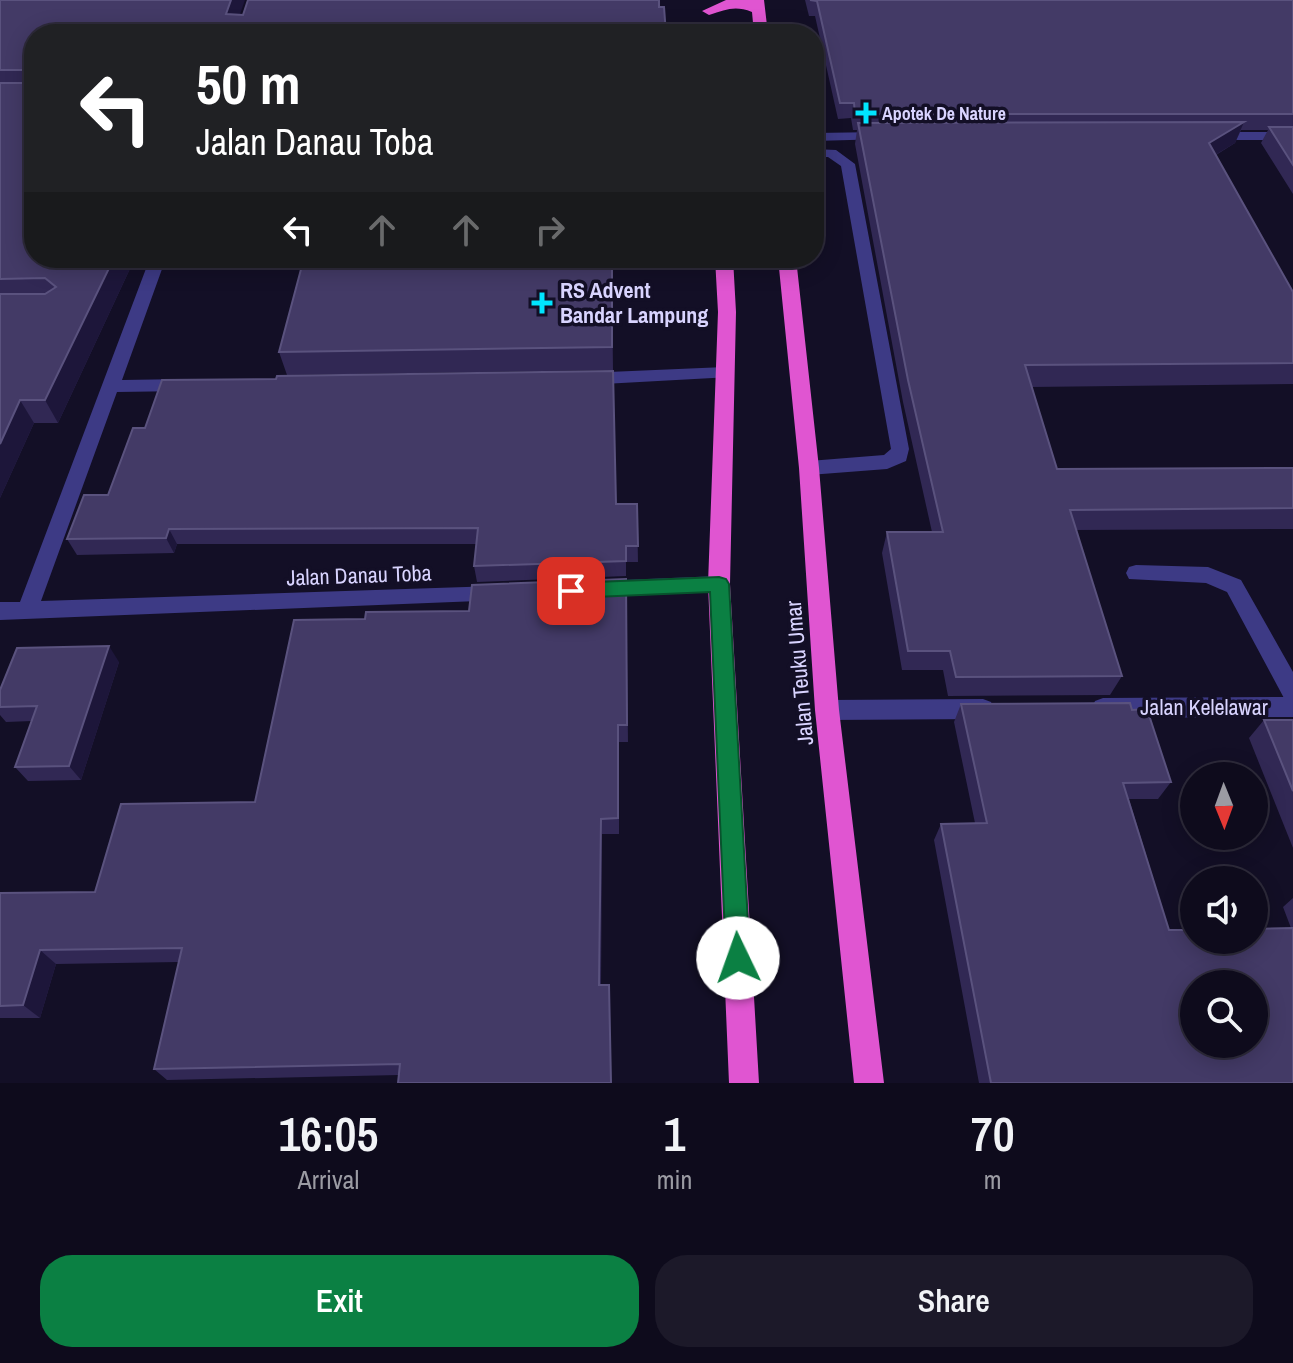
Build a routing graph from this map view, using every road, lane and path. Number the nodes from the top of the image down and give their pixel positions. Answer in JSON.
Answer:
{"nodes":[{"id":1,"x":758,"y":5,"type":"edge"},
{"id":2,"x":709,"y":11,"type":"edge"},
{"id":3,"x":894,"y":136,"type":"edge"},
{"id":4,"x":1197,"y":136,"type":"edge"},
{"id":5,"x":1293,"y":136,"type":"edge"},
{"id":6,"x":824,"y":137,"type":"edge"},
{"id":7,"x":824,"y":153,"type":"edge"},
{"id":8,"x":154,"y":268,"type":"edge"},
{"id":9,"x":725,"y":268,"type":"edge"},
{"id":10,"x":788,"y":268,"type":"edge"},
{"id":11,"x":725,"y":373,"type":"junction"},
{"id":12,"x":568,"y":379,"type":"edge"},
{"id":13,"x":205,"y":385,"type":"edge"},
{"id":14,"x":110,"y":386,"type":"junction"},
{"id":15,"x":809,"y":468,"type":"junction"},
{"id":16,"x":1136,"y":573,"type":"dead end"},
{"id":17,"x":719,"y":584,"type":"junction"},
{"id":18,"x":579,"y":590,"type":"edge"},
{"id":19,"x":517,"y":593,"type":"edge"},
{"id":20,"x":27,"y":610,"type":"junction"},
{"id":21,"x":0,"y":611,"type":"edge"},
{"id":22,"x":1293,"y":693,"type":"edge"},
{"id":23,"x":1293,"y":707,"type":"edge"},
{"id":24,"x":1076,"y":708,"type":"edge"},
{"id":25,"x":998,"y":709,"type":"edge"},
{"id":26,"x":827,"y":710,"type":"junction"},
{"id":27,"x":744,"y":1083,"type":"edge"},
{"id":28,"x":869,"y":1083,"type":"edge"}],
"edges":[{"from":1,"to":2,"type":"highway"},
{"from":3,"to":6,"type":"street"},
{"from":4,"to":5,"type":"street"},
{"from":7,"to":15,"type":"street"},
{"from":8,"to":14,"type":"street"},
{"from":9,"to":11,"type":"highway"},
{"from":10,"to":15,"type":"highway","name":"Jalan Teuku Umar"},
{"from":11,"to":12,"type":"street"},
{"from":11,"to":17,"type":"highway"},
{"from":13,"to":14,"type":"street"},
{"from":14,"to":20,"type":"street"},
{"from":15,"to":26,"type":"highway","name":"Jalan Teuku Umar"},
{"from":16,"to":22,"type":"street"},
{"from":17,"to":18,"type":"street"},
{"from":17,"to":27,"type":"highway"},
{"from":19,"to":20,"type":"street","name":"Jalan Danau Toba"},
{"from":20,"to":21,"type":"street","name":"Jalan Danau Toba"},
{"from":23,"to":24,"type":"street","name":"Jalan Kelelawar"},
{"from":25,"to":26,"type":"street"},
{"from":26,"to":28,"type":"highway","name":"Jalan Teuku Umar"}]}
